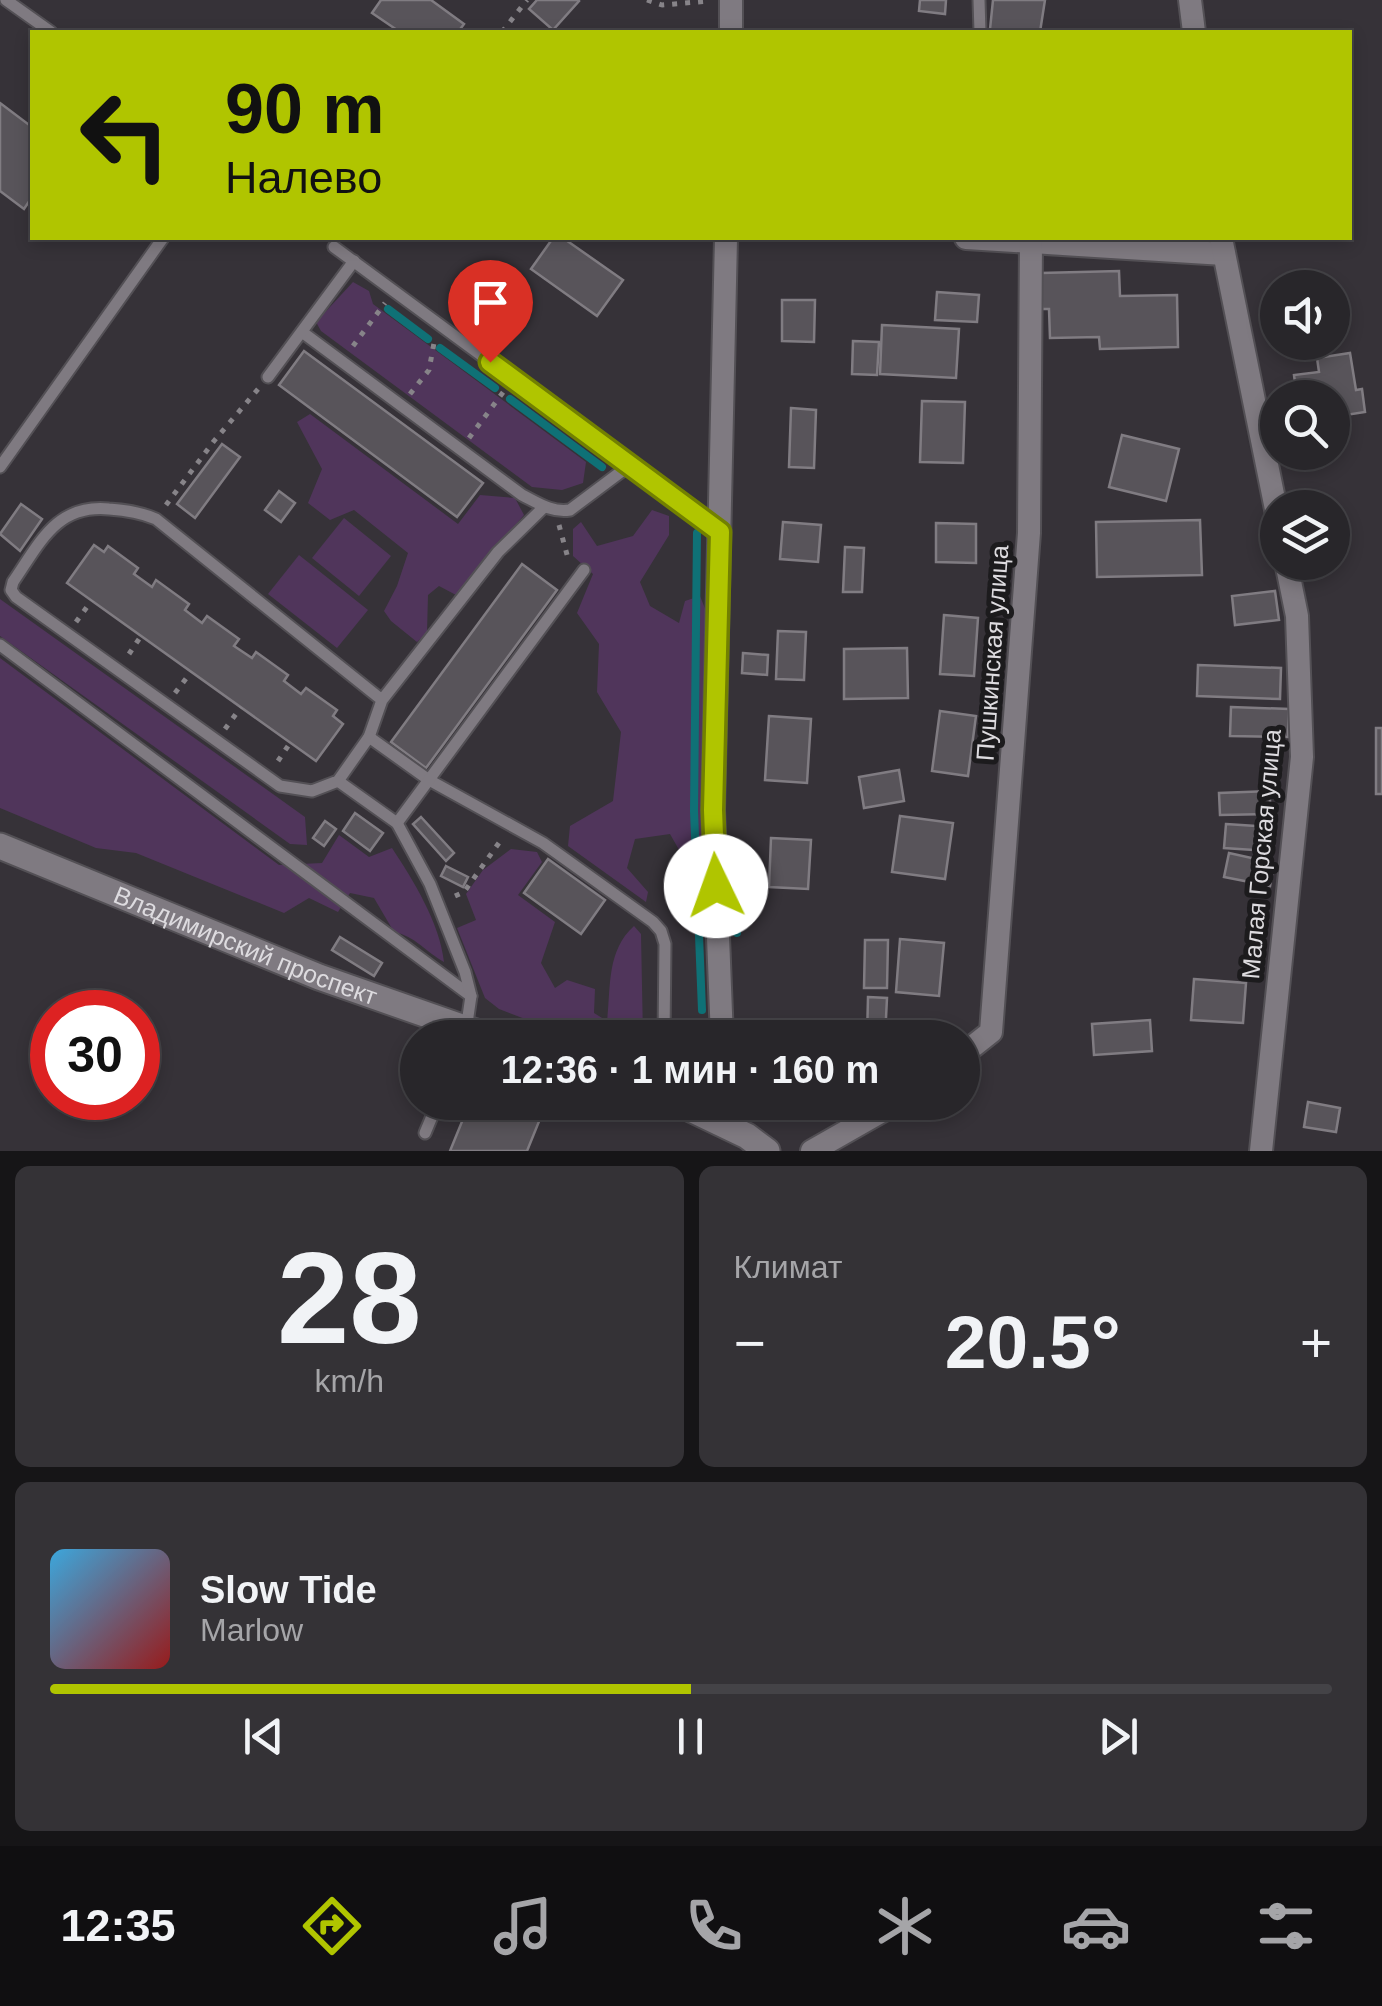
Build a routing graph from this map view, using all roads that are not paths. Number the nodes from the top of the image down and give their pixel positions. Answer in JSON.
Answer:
{"nodes":[{"id":1,"x":6,"y":0,"type":"edge"},
{"id":2,"x":731,"y":0,"type":"edge"},
{"id":3,"x":979,"y":0,"type":"edge"},
{"id":4,"x":1190,"y":0,"type":"edge"},
{"id":5,"x":48,"y":30,"type":"edge"},
{"id":6,"x":730,"y":30,"type":"edge"},
{"id":7,"x":980,"y":30,"type":"edge"},
{"id":8,"x":1194,"y":30,"type":"edge"},
{"id":9,"x":163,"y":240,"type":"edge"},
{"id":10,"x":726,"y":240,"type":"edge"},
{"id":11,"x":1030,"y":240,"type":"edge"},
{"id":12,"x":1057,"y":240,"type":"edge"},
{"id":13,"x":1222,"y":246,"type":"edge"},
{"id":14,"x":334,"y":247,"type":"dead end"},
{"id":15,"x":354,"y":261,"type":"junction"},
{"id":16,"x":302,"y":332,"type":"junction"},
{"id":17,"x":268,"y":377,"type":"road end"},
{"id":18,"x":630,"y":465,"type":"junction"},
{"id":19,"x":0,"y":468,"type":"edge"},
{"id":20,"x":1272,"y":490,"type":"edge"},
{"id":21,"x":544,"y":507,"type":"junction"},
{"id":22,"x":720,"y":532,"type":"junction"},
{"id":23,"x":584,"y":570,"type":"dead end"},
{"id":24,"x":1290,"y":580,"type":"edge"},
{"id":25,"x":0,"y":645,"type":"edge"},
{"id":26,"x":382,"y":700,"type":"junction"},
{"id":27,"x":369,"y":737,"type":"junction"},
{"id":28,"x":429,"y":780,"type":"junction"},
{"id":29,"x":338,"y":781,"type":"junction"},
{"id":30,"x":397,"y":823,"type":"junction"},
{"id":31,"x":0,"y":846,"type":"edge"},
{"id":32,"x":471,"y":996,"type":"junction"},
{"id":33,"x":431,"y":1020,"type":"edge"},
{"id":34,"x":467,"y":1020,"type":"edge"},
{"id":35,"x":664,"y":1020,"type":"edge"},
{"id":36,"x":721,"y":1020,"type":"edge"},
{"id":37,"x":980,"y":1040,"type":"edge"},
{"id":38,"x":431,"y":1120,"type":"edge"},
{"id":39,"x":729,"y":1120,"type":"edge"},
{"id":40,"x":866,"y":1120,"type":"edge"},
{"id":41,"x":426,"y":1133,"type":"dead end"},
{"id":42,"x":766,"y":1151,"type":"edge"},
{"id":43,"x":812,"y":1151,"type":"edge"},
{"id":44,"x":1261,"y":1151,"type":"edge"}],
"edges":[{"from":1,"to":5,"type":"lane"},
{"from":2,"to":6,"type":"street"},
{"from":3,"to":7,"type":"lane"},
{"from":4,"to":8,"type":"street"},
{"from":9,"to":19,"type":"lane"},
{"from":10,"to":22,"type":"street"},
{"from":11,"to":37,"type":"street","name":"Пушкинская улица"},
{"from":12,"to":13,"type":"street"},
{"from":13,"to":20,"type":"street"},
{"from":14,"to":15,"type":"lane"},
{"from":15,"to":16,"type":"lane"},
{"from":15,"to":18,"type":"lane"},
{"from":16,"to":17,"type":"lane"},
{"from":16,"to":21,"type":"lane"},
{"from":18,"to":21,"type":"lane"},
{"from":18,"to":22,"type":"lane"},
{"from":21,"to":26,"type":"lane"},
{"from":22,"to":36,"type":"street"},
{"from":23,"to":28,"type":"lane"},
{"from":24,"to":44,"type":"street","name":"Малая Горская улица"},
{"from":25,"to":32,"type":"lane"},
{"from":26,"to":27,"type":"lane"},
{"from":26,"to":29,"type":"lane"},
{"from":27,"to":28,"type":"lane"},
{"from":27,"to":29,"type":"lane"},
{"from":28,"to":30,"type":"lane"},
{"from":28,"to":35,"type":"lane"},
{"from":29,"to":30,"type":"lane"},
{"from":30,"to":32,"type":"lane"},
{"from":31,"to":33,"type":"main road","name":"Владимирский проспект"},
{"from":32,"to":34,"type":"lane"},
{"from":38,"to":41,"type":"lane"},
{"from":39,"to":42,"type":"main road"},
{"from":40,"to":43,"type":"street"}]}
